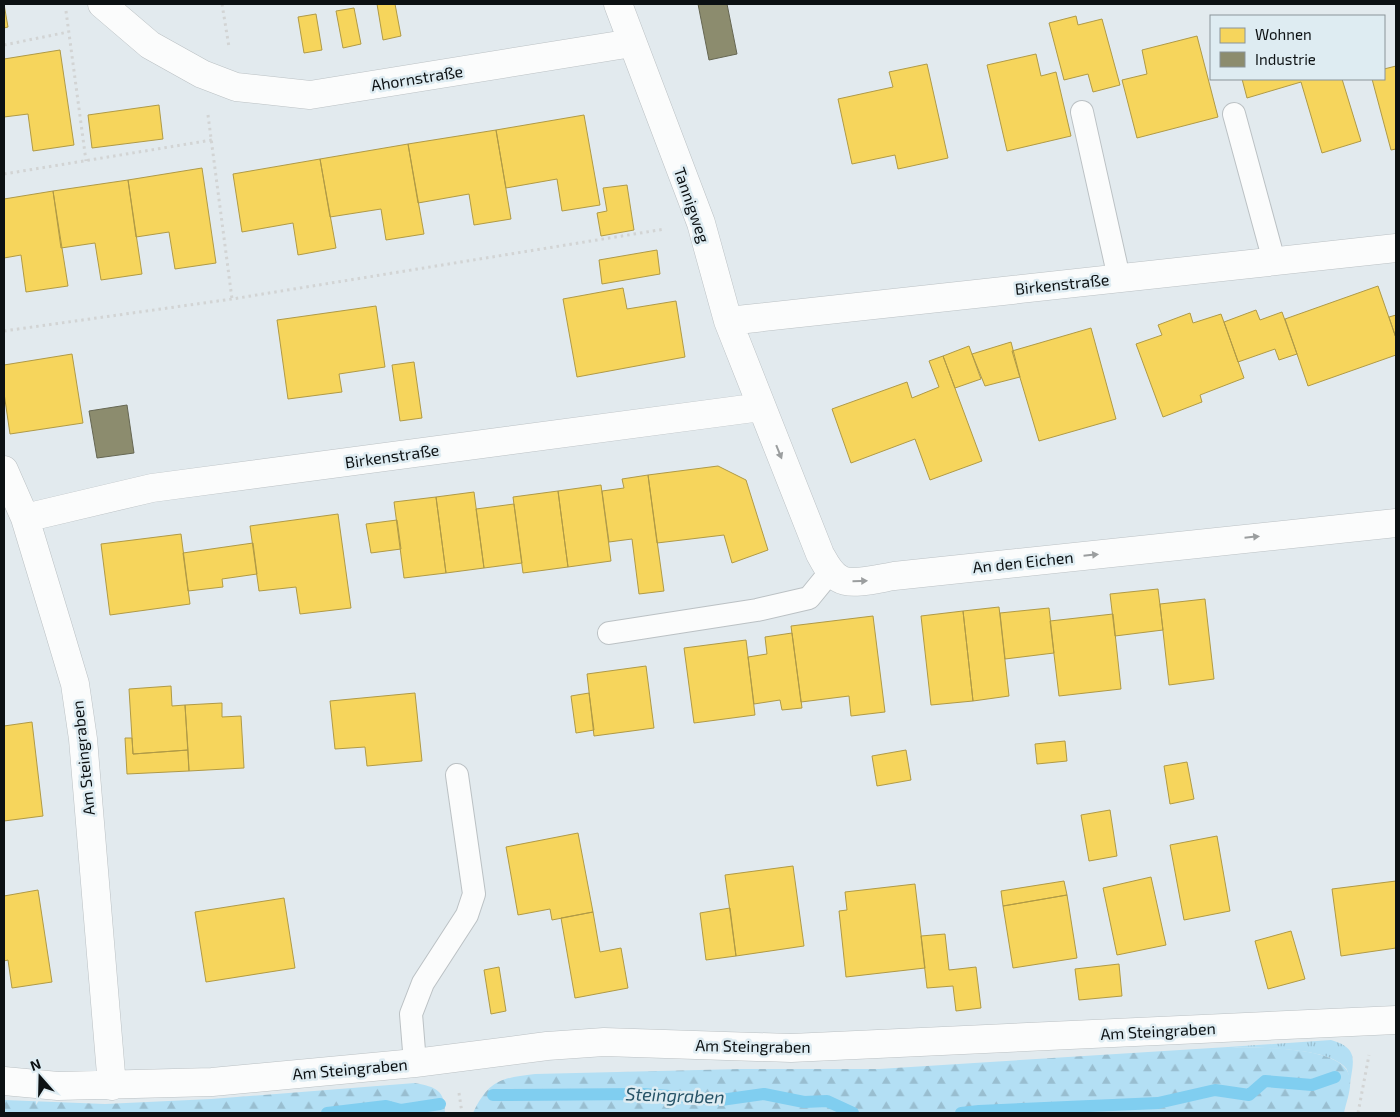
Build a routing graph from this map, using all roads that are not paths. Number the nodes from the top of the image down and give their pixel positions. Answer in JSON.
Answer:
{"nodes":[{"id":1,"x":102,"y":4,"type":"edge"},
{"id":2,"x":618,"y":4,"type":"edge"},
{"id":3,"x":632,"y":43,"type":"junction"},
{"id":4,"x":1082,"y":112,"type":"dead end"},
{"id":5,"x":1234,"y":114,"type":"dead end"},
{"id":6,"x":1396,"y":248,"type":"edge"},
{"id":7,"x":1274,"y":261,"type":"junction"},
{"id":8,"x":1119,"y":278,"type":"junction"},
{"id":9,"x":728,"y":321,"type":"junction"},
{"id":10,"x":761,"y":407,"type":"junction"},
{"id":11,"x":4,"y":470,"type":"edge"},
{"id":12,"x":25,"y":518,"type":"junction"},
{"id":13,"x":1396,"y":523,"type":"edge"},
{"id":14,"x":831,"y":571,"type":"junction"},
{"id":15,"x":609,"y":633,"type":"dead end"},
{"id":16,"x":457,"y":775,"type":"dead end"},
{"id":17,"x":1386,"y":1020,"type":"edge"},
{"id":18,"x":415,"y":1063,"type":"junction"},
{"id":19,"x":4,"y":1081,"type":"edge"},
{"id":20,"x":112,"y":1086,"type":"junction"}],
"edges":[{"from":1,"to":3,"type":"street","name":"Ahornstraße"},
{"from":2,"to":3,"type":"street","name":"Tannigweg"},
{"from":3,"to":9,"type":"street","name":"Tannigweg"},
{"from":4,"to":8,"type":"lane"},
{"from":5,"to":7,"type":"lane"},
{"from":6,"to":7,"type":"street","name":"Birkenstraße"},
{"from":7,"to":8,"type":"street","name":"Birkenstraße"},
{"from":8,"to":9,"type":"street","name":"Birkenstraße"},
{"from":9,"to":10,"type":"street","name":"Tannigweg"},
{"from":10,"to":12,"type":"street","name":"Birkenstraße"},
{"from":10,"to":14,"type":"street","one_way":true},
{"from":11,"to":12,"type":"street","name":"Am Steingraben"},
{"from":12,"to":20,"type":"street","name":"Am Steingraben"},
{"from":14,"to":13,"type":"street","name":"An den Eichen","one_way":true},
{"from":14,"to":15,"type":"lane"},
{"from":16,"to":18,"type":"lane"},
{"from":17,"to":18,"type":"street","name":"Am Steingraben"},
{"from":18,"to":20,"type":"street","name":"Am Steingraben"},
{"from":19,"to":20,"type":"street","name":"Am Steingraben"}]}
